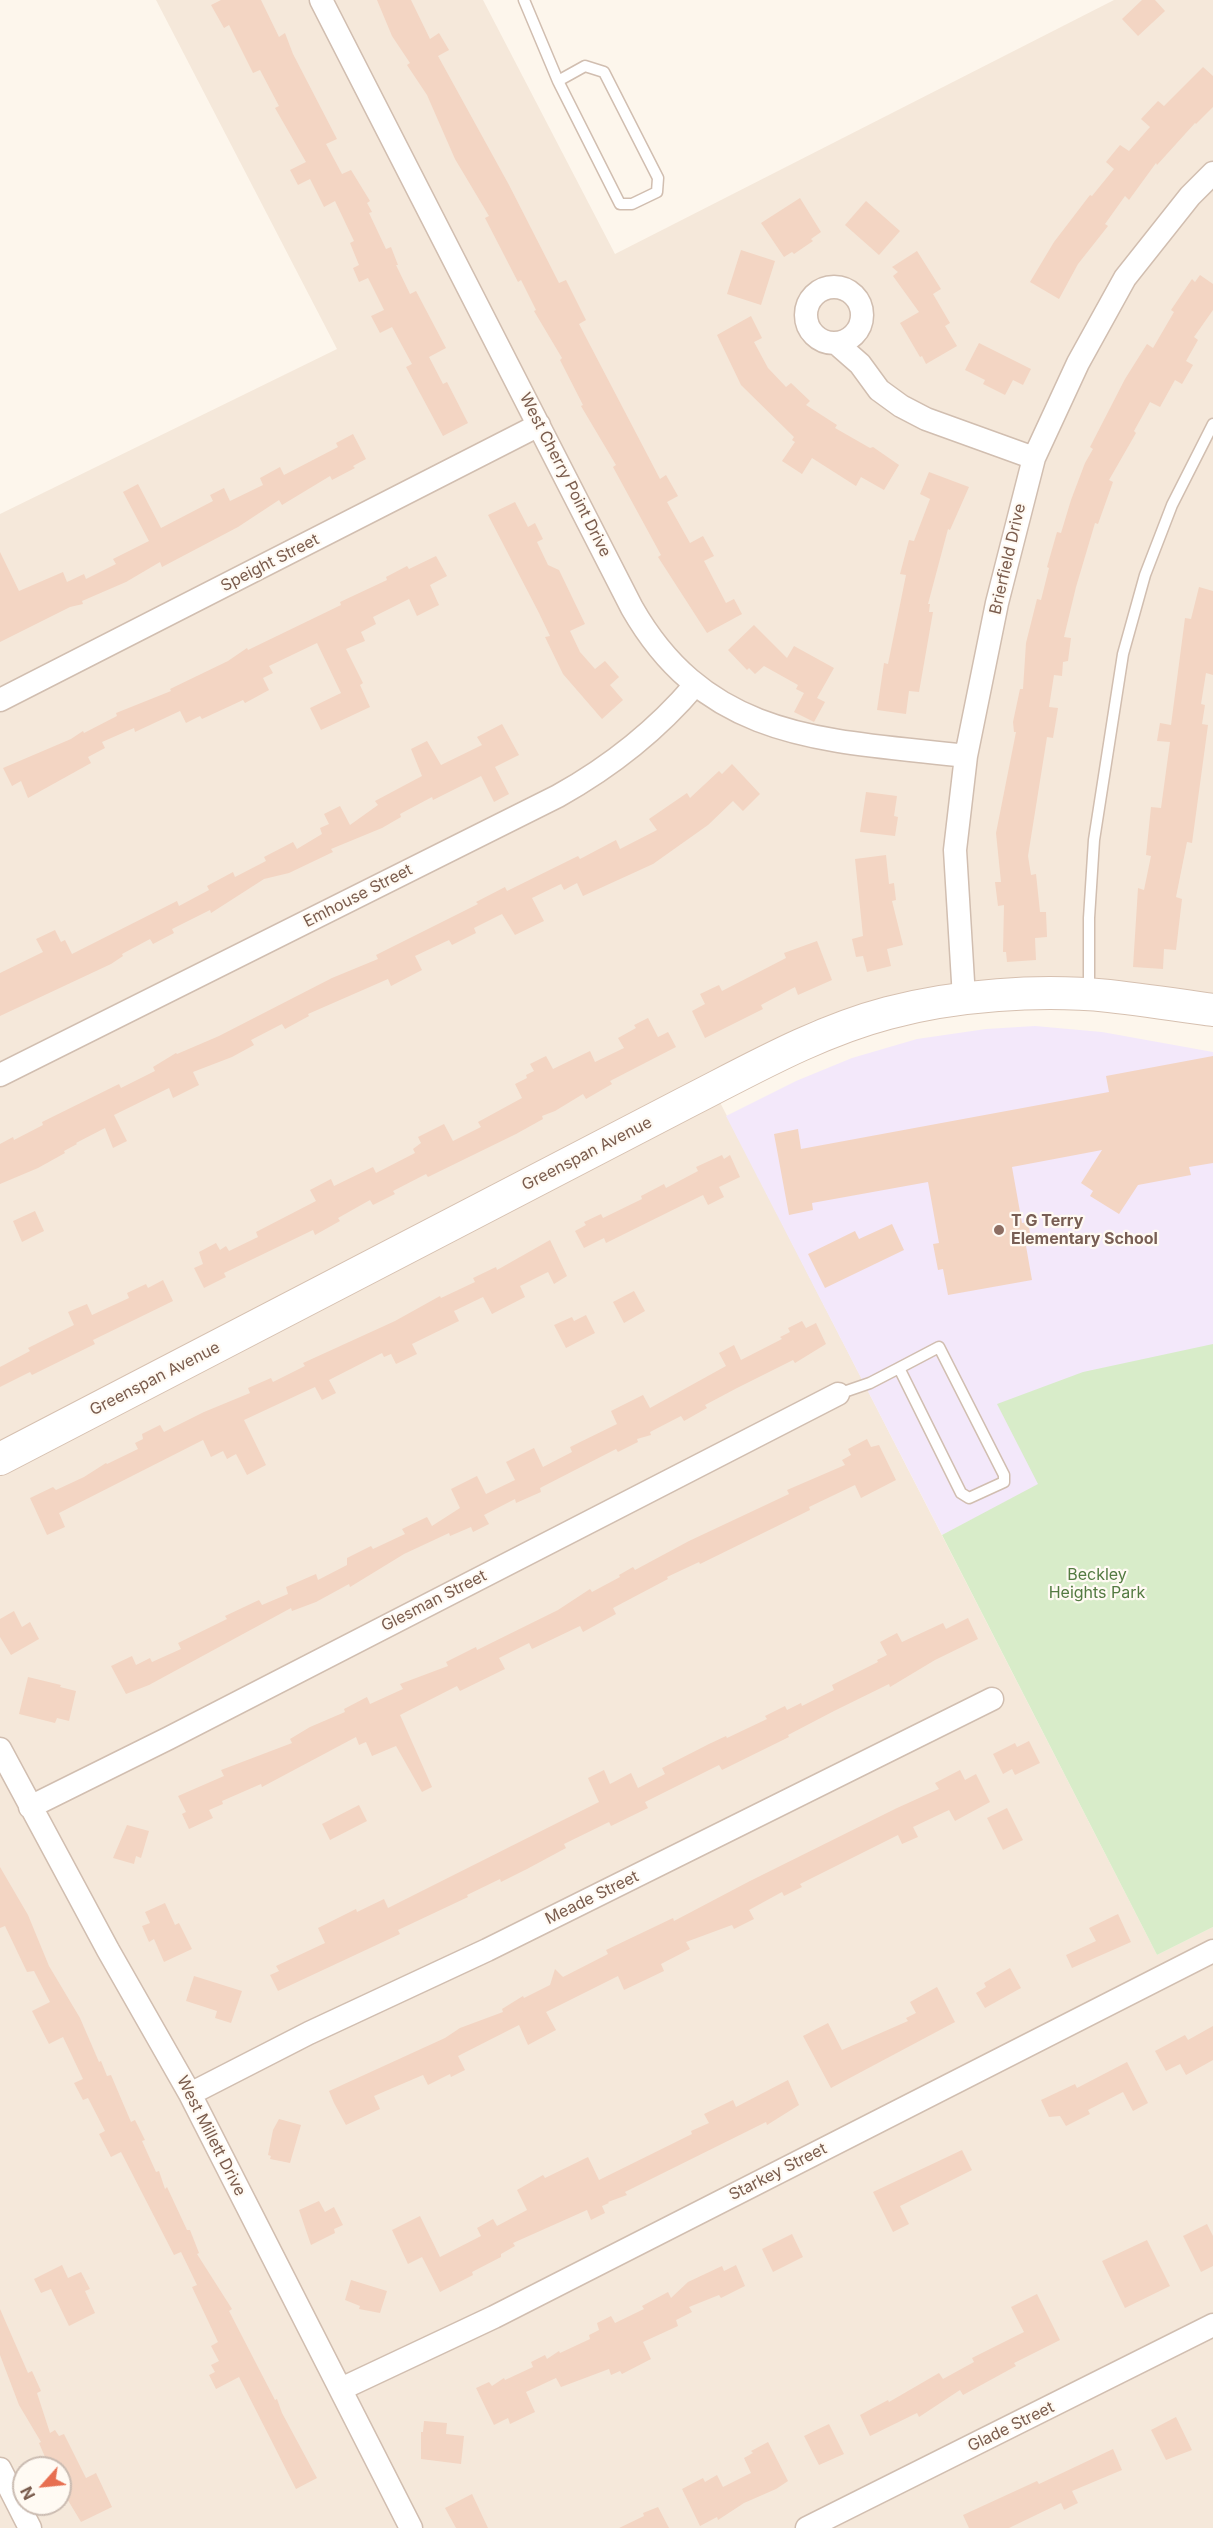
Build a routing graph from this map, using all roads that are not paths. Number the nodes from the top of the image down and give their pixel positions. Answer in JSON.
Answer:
{"nodes":[{"id":1,"x":321,"y":0,"type":"edge"},
{"id":2,"x":524,"y":0,"type":"edge"},
{"id":3,"x":558,"y":81,"type":"junction"},
{"id":4,"x":1213,"y":173,"type":"edge"},
{"id":5,"x":836,"y":343,"type":"dead end"},
{"id":6,"x":1213,"y":424,"type":"edge"},
{"id":7,"x":539,"y":425,"type":"junction"},
{"id":8,"x":1034,"y":458,"type":"junction"},
{"id":9,"x":695,"y":686,"type":"junction"},
{"id":10,"x":0,"y":700,"type":"edge"},
{"id":11,"x":966,"y":756,"type":"junction"},
{"id":12,"x":1089,"y":995,"type":"junction"},
{"id":13,"x":964,"y":998,"type":"junction"},
{"id":14,"x":1213,"y":1010,"type":"edge"},
{"id":15,"x":0,"y":1075,"type":"edge"},
{"id":16,"x":899,"y":1368,"type":"junction"},
{"id":17,"x":838,"y":1394,"type":"joint"},
{"id":18,"x":0,"y":1460,"type":"edge"},
{"id":19,"x":992,"y":1699,"type":"dead end"},
{"id":20,"x":0,"y":1749,"type":"edge"},
{"id":21,"x":30,"y":1807,"type":"junction"},
{"id":22,"x":1213,"y":1951,"type":"edge"},
{"id":23,"x":190,"y":2094,"type":"junction"},
{"id":24,"x":1213,"y":2325,"type":"edge"},
{"id":25,"x":341,"y":2389,"type":"junction"},
{"id":26,"x":0,"y":2469,"type":"edge"},
{"id":27,"x":30,"y":2528,"type":"edge"},
{"id":28,"x":411,"y":2528,"type":"edge"},
{"id":29,"x":807,"y":2528,"type":"edge"}],
"edges":[{"from":1,"to":7,"type":"street","name":"West Cherry Point Drive"},
{"from":2,"to":3,"type":"lane"},
{"from":3,"to":3,"type":"lane"},
{"from":4,"to":8,"type":"street","name":"Brierfield Drive"},
{"from":5,"to":8,"type":"street"},
{"from":6,"to":12,"type":"lane"},
{"from":7,"to":9,"type":"street","name":"West Cherry Point Drive"},
{"from":7,"to":10,"type":"street","name":"Speight Street"},
{"from":8,"to":11,"type":"street","name":"Brierfield Drive"},
{"from":9,"to":11,"type":"street","name":"West Cherry Point Drive"},
{"from":9,"to":15,"type":"street","name":"Emhouse Street"},
{"from":11,"to":13,"type":"street","name":"Brierfield Drive"},
{"from":12,"to":13,"type":"street","name":"Greenspan Avenue"},
{"from":12,"to":14,"type":"street","name":"Greenspan Avenue"},
{"from":13,"to":18,"type":"street","name":"Greenspan Avenue"},
{"from":16,"to":16,"type":"lane"},
{"from":16,"to":17,"type":"lane"},
{"from":17,"to":21,"type":"street","name":"Glesman Street"},
{"from":19,"to":23,"type":"street","name":"Meade Street"},
{"from":20,"to":21,"type":"street","name":"West Millett Drive"},
{"from":21,"to":23,"type":"street","name":"West Millett Drive"},
{"from":22,"to":25,"type":"street","name":"Starkey Street"},
{"from":23,"to":25,"type":"street","name":"West Millett Drive"},
{"from":24,"to":29,"type":"street","name":"Glade Street"},
{"from":25,"to":28,"type":"street","name":"West Millett Drive"},
{"from":26,"to":27,"type":"street"}]}
